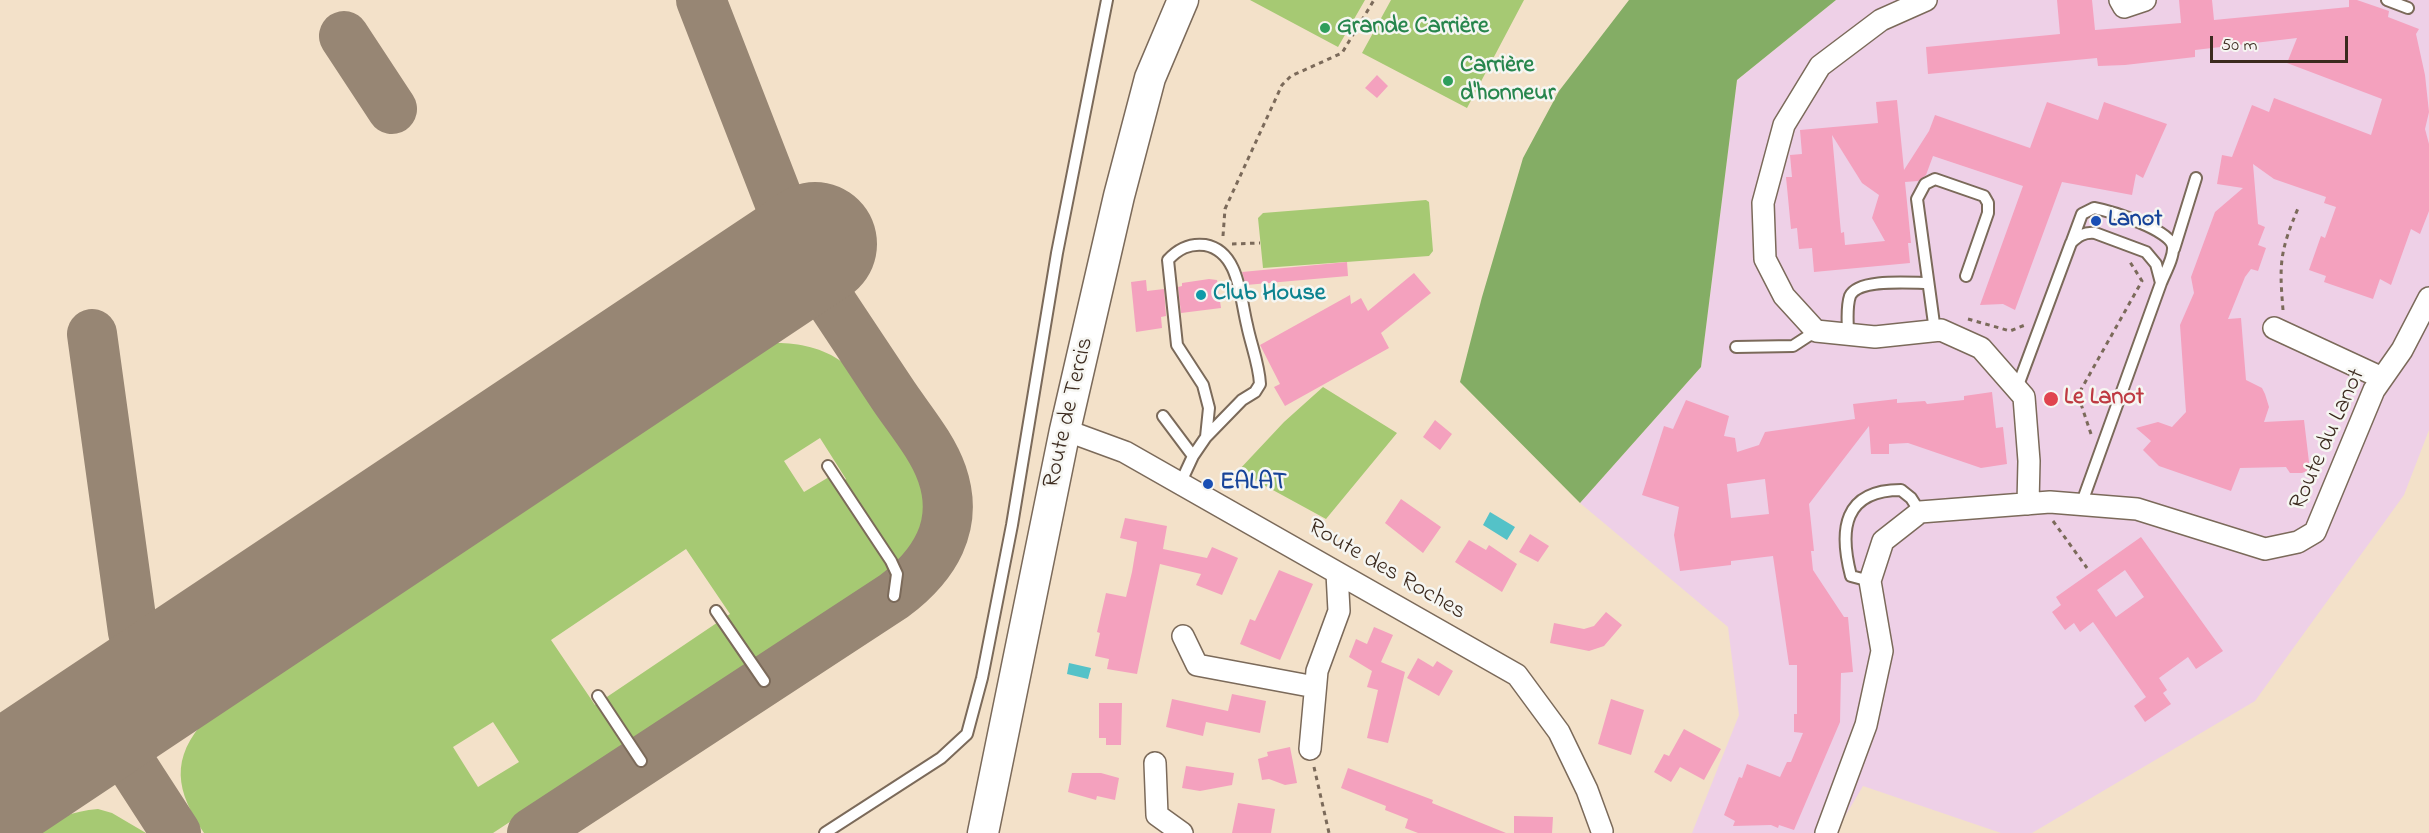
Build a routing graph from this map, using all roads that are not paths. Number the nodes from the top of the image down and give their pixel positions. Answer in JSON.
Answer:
{"nodes":[{"id":1,"x":1107,"y":0,"type":"edge"},
{"id":2,"x":1183,"y":0,"type":"edge"},
{"id":3,"x":1926,"y":0,"type":"edge"},
{"id":4,"x":2120,"y":0,"type":"edge"},
{"id":5,"x":2145,"y":0,"type":"edge"},
{"id":6,"x":2387,"y":0,"type":"edge"},
{"id":7,"x":2408,"y":8,"type":"dead end"},
{"id":8,"x":2196,"y":178,"type":"dead end"},
{"id":9,"x":2071,"y":243,"type":"junction"},
{"id":10,"x":2174,"y":249,"type":"junction"},
{"id":11,"x":1966,"y":276,"type":"dead end"},
{"id":12,"x":2161,"y":283,"type":"junction"},
{"id":13,"x":1928,"y":284,"type":"junction"},
{"id":14,"x":2429,"y":297,"type":"edge"},
{"id":15,"x":1816,"y":331,"type":"junction"},
{"id":16,"x":1935,"y":331,"type":"junction"},
{"id":17,"x":2279,"y":331,"type":"road end"},
{"id":18,"x":1848,"y":334,"type":"junction"},
{"id":19,"x":1736,"y":347,"type":"dead end"},
{"id":20,"x":2382,"y":378,"type":"junction"},
{"id":21,"x":2017,"y":388,"type":"junction"},
{"id":22,"x":1163,"y":416,"type":"dead end"},
{"id":23,"x":1065,"y":430,"type":"junction"},
{"id":24,"x":1206,"y":437,"type":"junction"},
{"id":25,"x":1193,"y":456,"type":"junction"},
{"id":26,"x":828,"y":466,"type":"dead end"},
{"id":27,"x":1180,"y":484,"type":"junction"},
{"id":28,"x":2034,"y":503,"type":"junction"},
{"id":29,"x":2081,"y":505,"type":"junction"},
{"id":30,"x":1920,"y":512,"type":"junction"},
{"id":31,"x":1336,"y":573,"type":"junction"},
{"id":32,"x":1870,"y":581,"type":"junction"},
{"id":33,"x":894,"y":596,"type":"dead end"},
{"id":34,"x":716,"y":611,"type":"dead end"},
{"id":35,"x":1183,"y":636,"type":"dead end"},
{"id":36,"x":764,"y":681,"type":"dead end"},
{"id":37,"x":1315,"y":687,"type":"junction"},
{"id":38,"x":598,"y":696,"type":"dead end"},
{"id":39,"x":1310,"y":750,"type":"road end"},
{"id":40,"x":641,"y":761,"type":"dead end"},
{"id":41,"x":1155,"y":763,"type":"dead end"},
{"id":42,"x":1604,"y":832,"type":"edge"},
{"id":43,"x":825,"y":833,"type":"edge"},
{"id":44,"x":983,"y":833,"type":"edge"},
{"id":45,"x":1182,"y":833,"type":"edge"},
{"id":46,"x":1826,"y":833,"type":"edge"}],
"edges":[{"from":1,"to":43,"type":"lane"},
{"from":2,"to":23,"type":"main road","name":"Route de Tercis"},
{"from":3,"to":15,"type":"street"},
{"from":4,"to":5,"type":"street"},
{"from":6,"to":7,"type":"lane"},
{"from":8,"to":10,"type":"lane"},
{"from":9,"to":10,"type":"lane"},
{"from":9,"to":12,"type":"lane"},
{"from":9,"to":21,"type":"lane"},
{"from":10,"to":12,"type":"lane"},
{"from":11,"to":13,"type":"lane"},
{"from":12,"to":29,"type":"lane"},
{"from":13,"to":16,"type":"lane"},
{"from":13,"to":18,"type":"lane"},
{"from":14,"to":20,"type":"street","name":"Route du Lanot"},
{"from":15,"to":18,"type":"street"},
{"from":15,"to":19,"type":"lane"},
{"from":16,"to":18,"type":"street"},
{"from":16,"to":21,"type":"street"},
{"from":17,"to":20,"type":"street"},
{"from":20,"to":29,"type":"street","name":"Route du Lanot"},
{"from":21,"to":28,"type":"street"},
{"from":22,"to":25,"type":"lane"},
{"from":23,"to":27,"type":"street","name":"Route des Roches"},
{"from":23,"to":44,"type":"main road","name":"Route de Tercis"},
{"from":24,"to":24,"type":"lane"},
{"from":24,"to":25,"type":"lane"},
{"from":25,"to":27,"type":"lane"},
{"from":26,"to":33,"type":"lane"},
{"from":27,"to":31,"type":"street","name":"Route des Roches"},
{"from":28,"to":29,"type":"street","name":"Route du Lanot"},
{"from":28,"to":30,"type":"street","name":"Route du Lanot"},
{"from":30,"to":32,"type":"street"},
{"from":30,"to":32,"type":"lane"},
{"from":31,"to":37,"type":"street"},
{"from":31,"to":42,"type":"street","name":"Route des Roches"},
{"from":32,"to":46,"type":"street"},
{"from":34,"to":36,"type":"lane"},
{"from":35,"to":37,"type":"street"},
{"from":37,"to":39,"type":"street"},
{"from":38,"to":40,"type":"lane"},
{"from":41,"to":45,"type":"street"}]}
